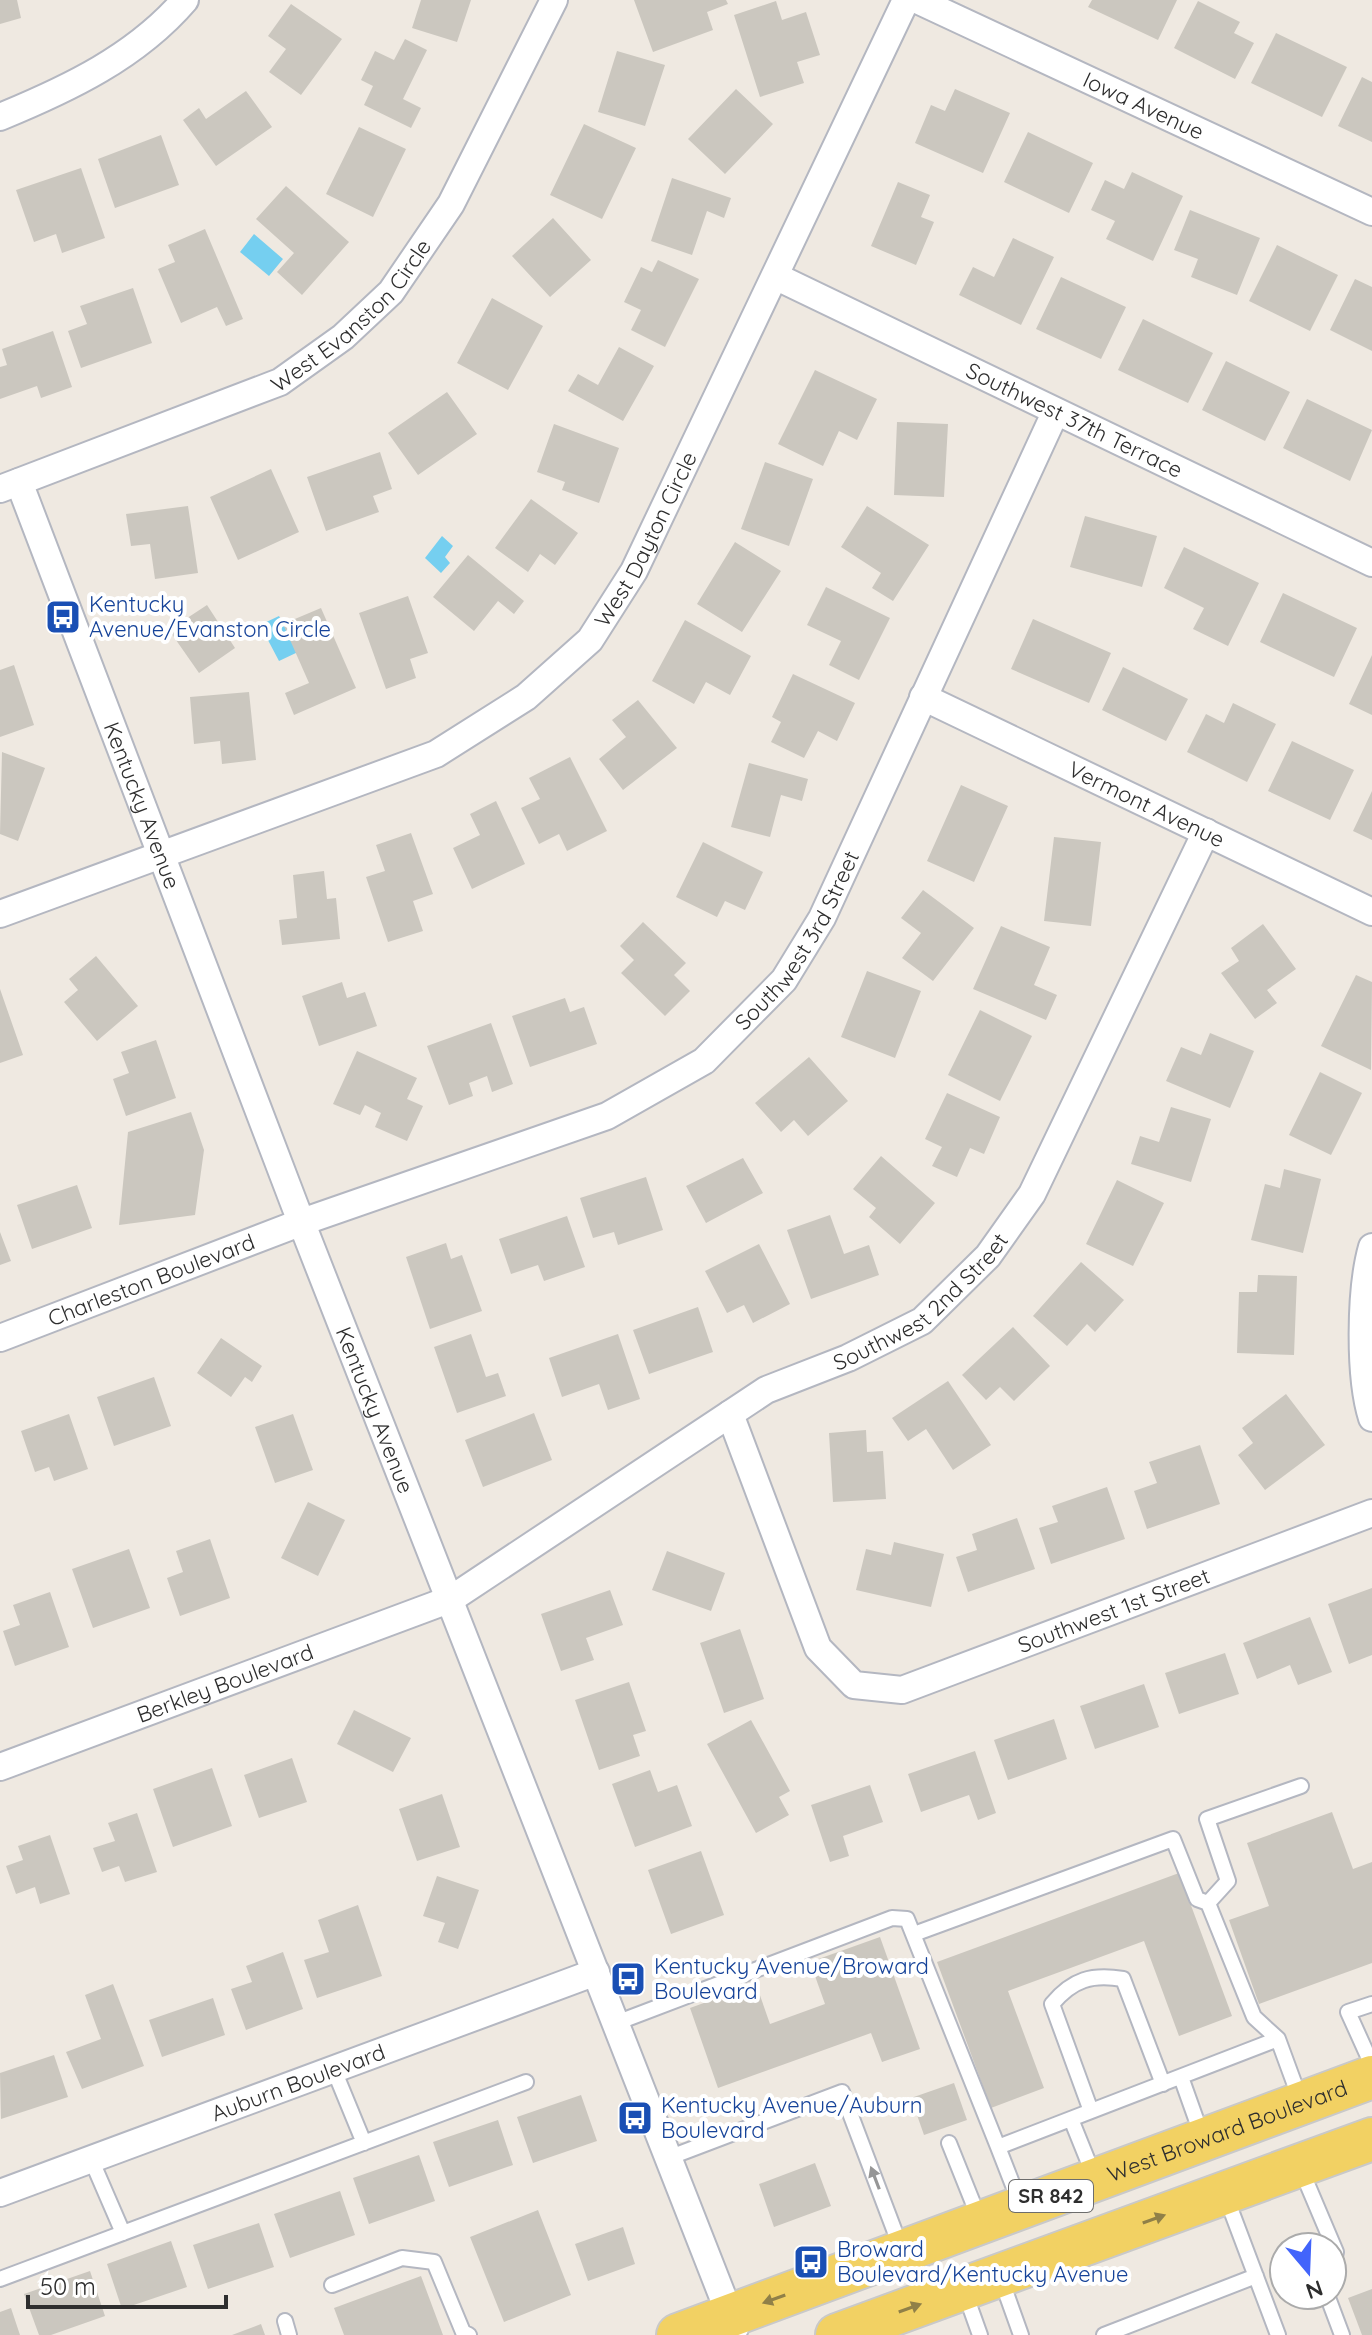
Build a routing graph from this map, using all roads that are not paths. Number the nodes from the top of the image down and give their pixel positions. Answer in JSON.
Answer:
{"nodes":[{"id":1,"x":185,"y":0,"type":"edge"},
{"id":2,"x":554,"y":0,"type":"edge"},
{"id":3,"x":906,"y":0,"type":"edge"},
{"id":4,"x":917,"y":0,"type":"edge"},
{"id":5,"x":0,"y":117,"type":"edge"},
{"id":6,"x":1372,"y":212,"type":"edge"},
{"id":7,"x":777,"y":277,"type":"junction"},
{"id":8,"x":1055,"y":413,"type":"junction"},
{"id":9,"x":9,"y":485,"type":"edge"},
{"id":10,"x":1372,"y":563,"type":"edge"},
{"id":11,"x":923,"y":697,"type":"junction"},
{"id":12,"x":1206,"y":832,"type":"junction"},
{"id":13,"x":160,"y":853,"type":"junction"},
{"id":14,"x":1372,"y":912,"type":"edge"},
{"id":15,"x":0,"y":914,"type":"edge"},
{"id":16,"x":302,"y":1222,"type":"junction"},
{"id":17,"x":1372,"y":1247,"type":"edge"},
{"id":18,"x":0,"y":1338,"type":"edge"},
{"id":19,"x":730,"y":1414,"type":"junction"},
{"id":20,"x":1372,"y":1418,"type":"edge"},
{"id":21,"x":1372,"y":1513,"type":"edge"},
{"id":22,"x":451,"y":1599,"type":"junction"},
{"id":23,"x":0,"y":1767,"type":"edge"},
{"id":24,"x":1301,"y":1786,"type":"dead end"},
{"id":25,"x":1208,"y":1903,"type":"junction"},
{"id":26,"x":914,"y":1934,"type":"junction"},
{"id":27,"x":596,"y":1972,"type":"junction"},
{"id":28,"x":1372,"y":2004,"type":"edge"},
{"id":29,"x":616,"y":2023,"type":"junction"},
{"id":30,"x":1278,"y":2039,"type":"junction"},
{"id":31,"x":1372,"y":2065,"type":"edge"},
{"id":32,"x":334,"y":2070,"type":"junction"},
{"id":33,"x":1181,"y":2077,"type":"junction"},
{"id":34,"x":1372,"y":2077,"type":"edge"},
{"id":35,"x":526,"y":2082,"type":"dead end"},
{"id":36,"x":1163,"y":2084,"type":"junction"},
{"id":37,"x":1302,"y":2103,"type":"junction"},
{"id":38,"x":1091,"y":2111,"type":"junction"},
{"id":39,"x":1071,"y":2119,"type":"junction"},
{"id":40,"x":1372,"y":2139,"type":"edge"},
{"id":41,"x":1203,"y":2140,"type":"junction"},
{"id":42,"x":364,"y":2143,"type":"junction"},
{"id":43,"x":949,"y":2143,"type":"dead end"},
{"id":44,"x":998,"y":2147,"type":"junction"},
{"id":45,"x":668,"y":2158,"type":"junction"},
{"id":46,"x":91,"y":2159,"type":"junction"},
{"id":47,"x":1300,"y":2165,"type":"junction"},
{"id":48,"x":1096,"y":2180,"type":"junction"},
{"id":49,"x":0,"y":2193,"type":"edge"},
{"id":50,"x":1225,"y":2193,"type":"junction"},
{"id":51,"x":1021,"y":2207,"type":"junction"},
{"id":52,"x":981,"y":2222,"type":"junction"},
{"id":53,"x":1327,"y":2231,"type":"edge"},
{"id":54,"x":123,"y":2233,"type":"junction"},
{"id":55,"x":902,"y":2251,"type":"junction"},
{"id":56,"x":1256,"y":2276,"type":"junction"},
{"id":57,"x":0,"y":2279,"type":"edge"},
{"id":58,"x":982,"y":2282,"type":"junction"},
{"id":59,"x":332,"y":2285,"type":"dead end"},
{"id":60,"x":1333,"y":2311,"type":"edge"},
{"id":61,"x":734,"y":2325,"type":"edge"},
{"id":62,"x":465,"y":2334,"type":"edge"},
{"id":63,"x":678,"y":2335,"type":"edge"},
{"id":64,"x":837,"y":2335,"type":"edge"},
{"id":65,"x":980,"y":2335,"type":"edge"},
{"id":66,"x":1021,"y":2335,"type":"edge"},
{"id":67,"x":1104,"y":2335,"type":"edge"},
{"id":68,"x":1278,"y":2335,"type":"edge"},
{"id":69,"x":1342,"y":2335,"type":"edge"}],
"edges":[{"from":1,"to":5,"type":"street"},
{"from":2,"to":9,"type":"street","name":"West Evanston Circle"},
{"from":3,"to":7,"type":"street","name":"West Dayton Circle"},
{"from":4,"to":6,"type":"street","name":"Iowa Avenue"},
{"from":7,"to":8,"type":"street","name":"Southwest 37th Terrace"},
{"from":7,"to":13,"type":"street","name":"West Dayton Circle"},
{"from":8,"to":10,"type":"street","name":"Southwest 37th Terrace"},
{"from":8,"to":11,"type":"street","name":"Southwest 3rd Street"},
{"from":9,"to":13,"type":"street","name":"Kentucky Avenue"},
{"from":11,"to":12,"type":"street","name":"Vermont Avenue"},
{"from":11,"to":16,"type":"street","name":"Southwest 3rd Street"},
{"from":12,"to":14,"type":"street","name":"Vermont Avenue"},
{"from":12,"to":19,"type":"street","name":"Southwest 2nd Street"},
{"from":13,"to":15,"type":"street","name":"West Dayton Circle"},
{"from":13,"to":16,"type":"street","name":"Kentucky Avenue"},
{"from":16,"to":18,"type":"street","name":"Charleston Boulevard"},
{"from":16,"to":22,"type":"street","name":"Kentucky Avenue"},
{"from":17,"to":20,"type":"street"},
{"from":19,"to":21,"type":"street","name":"Southwest 1st Street"},
{"from":19,"to":22,"type":"street","name":"Southwest 2nd Street"},
{"from":22,"to":23,"type":"street","name":"Berkley Boulevard"},
{"from":22,"to":27,"type":"street","name":"Kentucky Avenue"},
{"from":24,"to":25,"type":"lane"},
{"from":25,"to":26,"type":"lane"},
{"from":25,"to":30,"type":"lane"},
{"from":26,"to":29,"type":"lane"},
{"from":26,"to":44,"type":"lane"},
{"from":27,"to":29,"type":"street","name":"Kentucky Avenue"},
{"from":27,"to":32,"type":"street","name":"Auburn Boulevard"},
{"from":28,"to":31,"type":"lane"},
{"from":29,"to":45,"type":"street","name":"Kentucky Avenue"},
{"from":30,"to":33,"type":"lane"},
{"from":30,"to":37,"type":"lane"},
{"from":32,"to":42,"type":"lane"},
{"from":32,"to":46,"type":"street","name":"Auburn Boulevard"},
{"from":33,"to":36,"type":"lane"},
{"from":33,"to":41,"type":"lane"},
{"from":34,"to":37,"type":"main road","name":"West Broward Boulevard","number":"SR 842"},
{"from":35,"to":42,"type":"lane"},
{"from":36,"to":38,"type":"lane"},
{"from":36,"to":38,"type":"lane"},
{"from":37,"to":41,"type":"main road","name":"West Broward Boulevard","number":"SR 842"},
{"from":38,"to":39,"type":"lane"},
{"from":39,"to":44,"type":"lane"},
{"from":39,"to":48,"type":"lane"},
{"from":40,"to":47,"type":"main road","number":"SR 842"},
{"from":41,"to":48,"type":"main road","name":"West Broward Boulevard","number":"SR 842"},
{"from":42,"to":54,"type":"lane"},
{"from":43,"to":52,"type":"lane"},
{"from":44,"to":51,"type":"lane"},
{"from":55,"to":45,"type":"lane","one_way":true},
{"from":45,"to":61,"type":"street","name":"Kentucky Avenue"},
{"from":46,"to":49,"type":"street","name":"Auburn Boulevard"},
{"from":46,"to":54,"type":"lane"},
{"from":47,"to":50,"type":"main road","number":"SR 842"},
{"from":47,"to":53,"type":"lane"},
{"from":48,"to":51,"type":"main road","name":"West Broward Boulevard","number":"SR 842"},
{"from":50,"to":56,"type":"lane"},
{"from":58,"to":50,"type":"main road","number":"SR 842","one_way":true},
{"from":51,"to":52,"type":"main road","name":"West Broward Boulevard","number":"SR 842"},
{"from":52,"to":55,"type":"main road","name":"West Broward Boulevard","number":"SR 842"},
{"from":54,"to":57,"type":"lane"},
{"from":55,"to":61,"type":"main road","name":"West Broward Boulevard","number":"SR 842","one_way":true},
{"from":56,"to":67,"type":"lane"},
{"from":56,"to":68,"type":"lane"},
{"from":64,"to":58,"type":"main road","number":"SR 842","one_way":true},
{"from":58,"to":65,"type":"lane"},
{"from":58,"to":66,"type":"lane"},
{"from":59,"to":62,"type":"lane"},
{"from":60,"to":69,"type":"lane"},
{"from":61,"to":63,"type":"main road","name":"West Broward Boulevard","number":"SR 842"}]}
